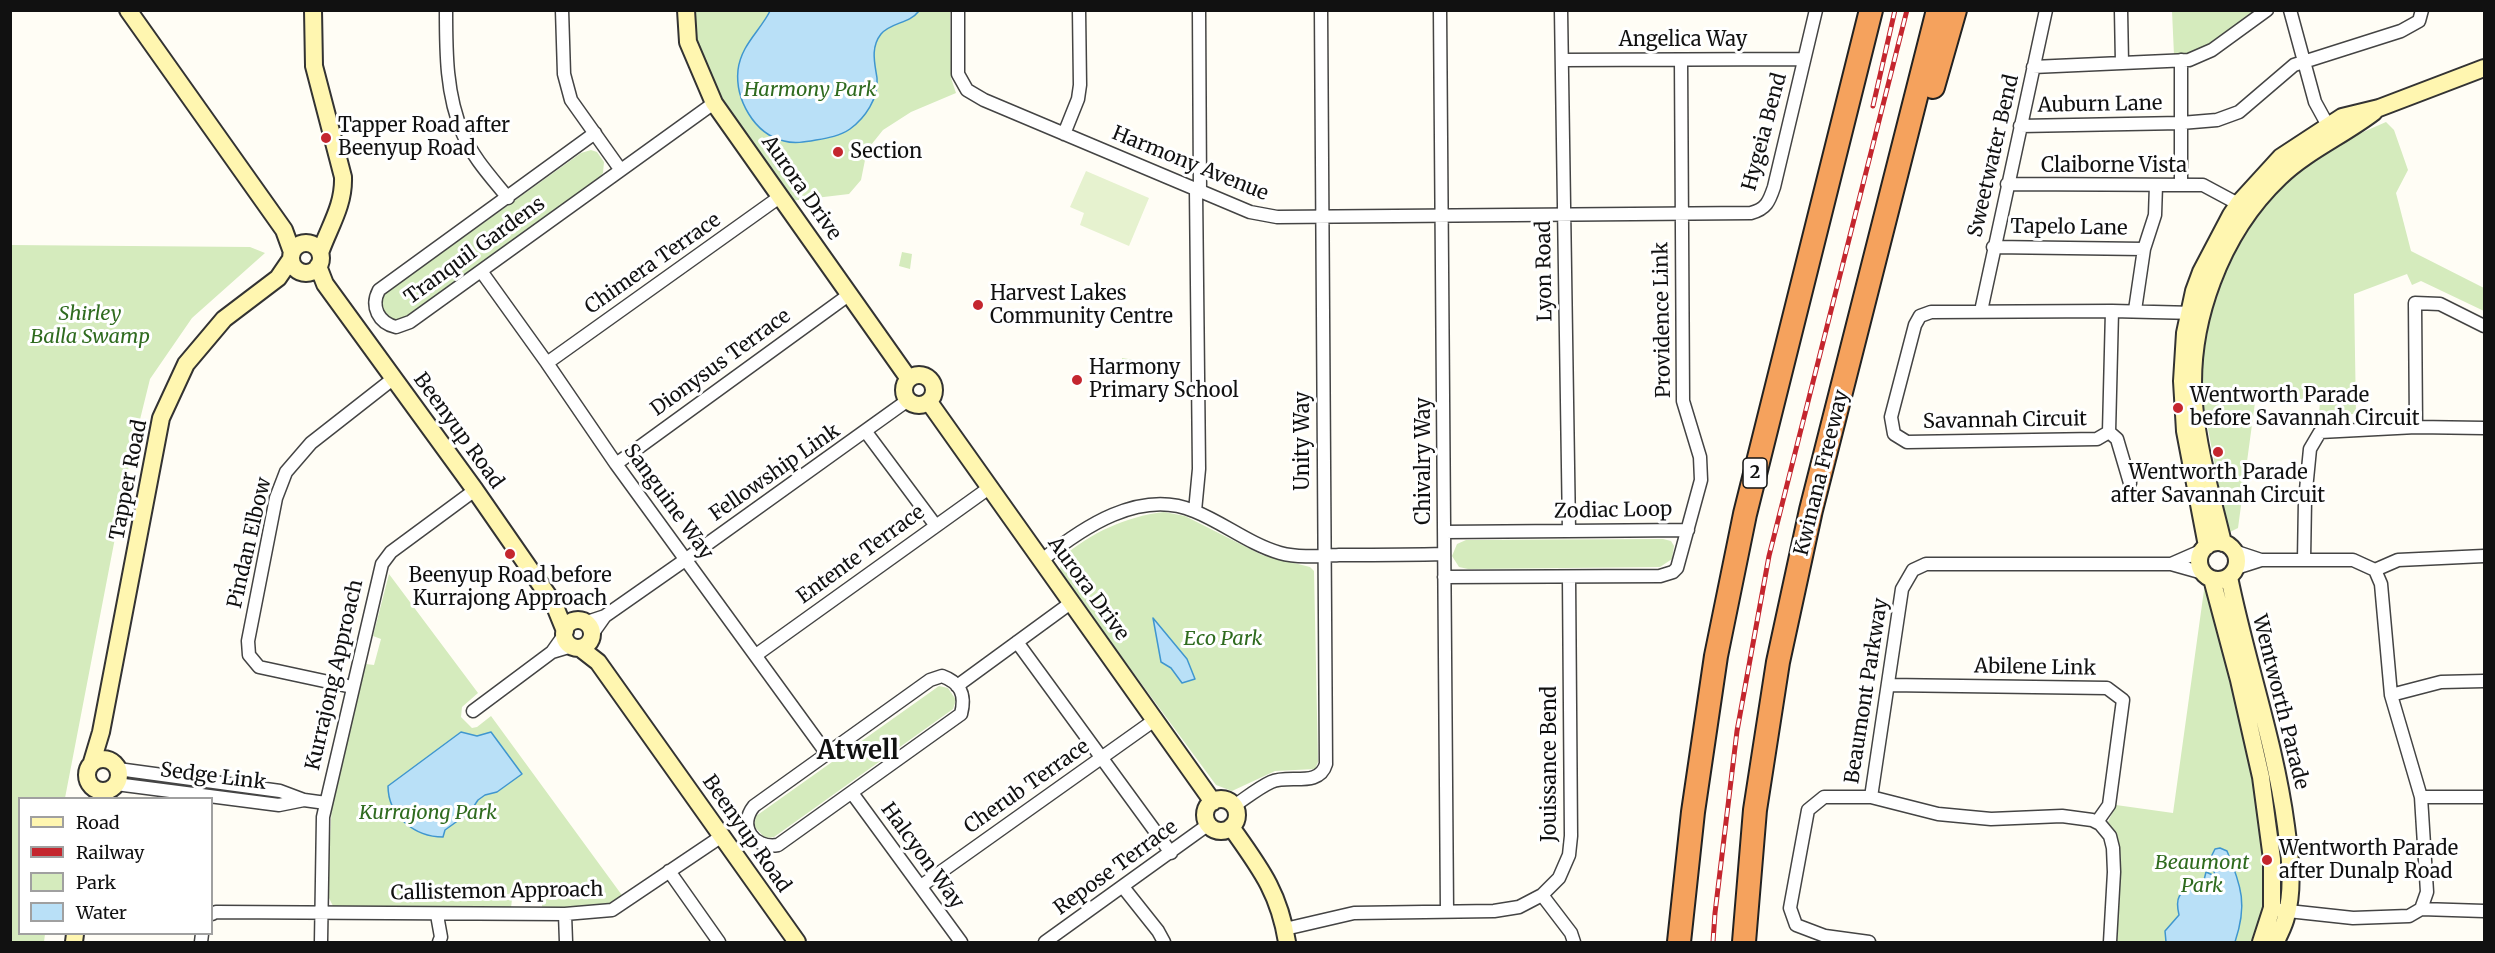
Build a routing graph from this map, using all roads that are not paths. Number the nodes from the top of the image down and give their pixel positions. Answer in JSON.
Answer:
{"nodes":[{"id":1,"x":128,"y":10,"type":"edge"},
{"id":2,"x":313,"y":10,"type":"edge"},
{"id":3,"x":446,"y":10,"type":"edge"},
{"id":4,"x":562,"y":10,"type":"edge"},
{"id":5,"x":686,"y":10,"type":"edge"},
{"id":6,"x":958,"y":10,"type":"edge"},
{"id":7,"x":1079,"y":10,"type":"edge"},
{"id":8,"x":1199,"y":10,"type":"edge"},
{"id":9,"x":1321,"y":10,"type":"edge"},
{"id":10,"x":1440,"y":10,"type":"edge"},
{"id":11,"x":1561,"y":10,"type":"edge"},
{"id":12,"x":1816,"y":10,"type":"edge"},
{"id":13,"x":1871,"y":10,"type":"edge"},
{"id":14,"x":1938,"y":10,"type":"edge"},
{"id":15,"x":1955,"y":10,"type":"edge"},
{"id":16,"x":2046,"y":10,"type":"edge"},
{"id":17,"x":2121,"y":10,"type":"edge"},
{"id":18,"x":2267,"y":10,"type":"edge"},
{"id":19,"x":2290,"y":10,"type":"edge"},
{"id":20,"x":2422,"y":10,"type":"edge"},
{"id":21,"x":1804,"y":58,"type":"junction"},
{"id":22,"x":1562,"y":60,"type":"junction"},
{"id":23,"x":1681,"y":60,"type":"junction"},
{"id":24,"x":2181,"y":60,"type":"junction"},
{"id":25,"x":2304,"y":61,"type":"junction"},
{"id":26,"x":2122,"y":63,"type":"junction"},
{"id":27,"x":2034,"y":67,"type":"junction"},
{"id":28,"x":2484,"y":68,"type":"edge"},
{"id":29,"x":714,"y":103,"type":"junction"},
{"id":30,"x":2181,"y":123,"type":"junction"},
{"id":31,"x":2020,"y":126,"type":"junction"},
{"id":32,"x":2331,"y":133,"type":"junction"},
{"id":33,"x":595,"y":134,"type":"junction"},
{"id":34,"x":1064,"y":134,"type":"junction"},
{"id":35,"x":620,"y":169,"type":"junction"},
{"id":36,"x":2007,"y":184,"type":"junction"},
{"id":37,"x":2156,"y":185,"type":"junction"},
{"id":38,"x":2181,"y":185,"type":"junction"},
{"id":39,"x":1198,"y":190,"type":"junction"},
{"id":40,"x":781,"y":196,"type":"junction"},
{"id":41,"x":508,"y":198,"type":"junction"},
{"id":42,"x":2244,"y":207,"type":"junction"},
{"id":43,"x":1682,"y":214,"type":"junction"},
{"id":44,"x":1564,"y":215,"type":"junction"},
{"id":45,"x":1442,"y":216,"type":"junction"},
{"id":46,"x":1323,"y":217,"type":"junction"},
{"id":47,"x":1879,"y":242,"type":"junction"},
{"id":48,"x":1993,"y":247,"type":"junction"},
{"id":49,"x":2144,"y":249,"type":"junction"},
{"id":50,"x":304,"y":257,"type":"junction"},
{"id":51,"x":481,"y":271,"type":"junction"},
{"id":52,"x":850,"y":294,"type":"junction"},
{"id":53,"x":2135,"y":310,"type":"junction"},
{"id":54,"x":1981,"y":311,"type":"junction"},
{"id":55,"x":2112,"y":311,"type":"junction"},
{"id":56,"x":2196,"y":313,"type":"junction"},
{"id":57,"x":2484,"y":326,"type":"edge"},
{"id":58,"x":547,"y":363,"type":"junction"},
{"id":59,"x":394,"y":378,"type":"junction"},
{"id":60,"x":909,"y":379,"type":"junction"},
{"id":61,"x":908,"y":400,"type":"junction"},
{"id":62,"x":929,"y":402,"type":"junction"},
{"id":63,"x":2416,"y":427,"type":"junction"},
{"id":64,"x":2484,"y":428,"type":"edge"},
{"id":65,"x":866,"y":432,"type":"junction"},
{"id":66,"x":2109,"y":432,"type":"junction"},
{"id":67,"x":616,"y":464,"type":"junction"},
{"id":68,"x":2130,"y":483,"type":"dead end"},
{"id":69,"x":989,"y":488,"type":"junction"},
{"id":70,"x":475,"y":490,"type":"junction"},
{"id":71,"x":1195,"y":511,"type":"junction"},
{"id":72,"x":936,"y":526,"type":"junction"},
{"id":73,"x":1688,"y":530,"type":"junction"},
{"id":74,"x":1569,"y":531,"type":"junction"},
{"id":75,"x":1444,"y":532,"type":"junction"},
{"id":76,"x":1444,"y":554,"type":"junction"},
{"id":77,"x":1324,"y":556,"type":"junction"},
{"id":78,"x":2222,"y":556,"type":"junction"},
{"id":79,"x":2484,"y":556,"type":"edge"},
{"id":80,"x":686,"y":560,"type":"junction"},
{"id":81,"x":1042,"y":560,"type":"junction"},
{"id":82,"x":2304,"y":560,"type":"junction"},
{"id":83,"x":2171,"y":564,"type":"junction"},
{"id":84,"x":2375,"y":570,"type":"junction"},
{"id":85,"x":2207,"y":576,"type":"junction"},
{"id":86,"x":1444,"y":577,"type":"junction"},
{"id":87,"x":1569,"y":577,"type":"junction"},
{"id":88,"x":1072,"y":602,"type":"junction"},
{"id":89,"x":579,"y":634,"type":"junction"},
{"id":90,"x":1017,"y":642,"type":"junction"},
{"id":91,"x":756,"y":655,"type":"junction"},
{"id":92,"x":2484,"y":681,"type":"edge"},
{"id":93,"x":1888,"y":685,"type":"junction"},
{"id":94,"x":957,"y":686,"type":"junction"},
{"id":95,"x":352,"y":687,"type":"junction"},
{"id":96,"x":2391,"y":695,"type":"junction"},
{"id":97,"x":473,"y":711,"type":"dead end"},
{"id":98,"x":1156,"y":719,"type":"junction"},
{"id":99,"x":827,"y":754,"type":"junction"},
{"id":100,"x":1101,"y":758,"type":"junction"},
{"id":101,"x":103,"y":781,"type":"edge"},
{"id":102,"x":852,"y":793,"type":"junction"},
{"id":103,"x":2421,"y":796,"type":"junction"},
{"id":104,"x":2484,"y":796,"type":"edge"},
{"id":105,"x":1871,"y":797,"type":"junction"},
{"id":106,"x":1213,"y":802,"type":"junction"},
{"id":107,"x":326,"y":803,"type":"junction"},
{"id":108,"x":1234,"y":806,"type":"junction"},
{"id":109,"x":2097,"y":822,"type":"junction"},
{"id":110,"x":1209,"y":824,"type":"junction"},
{"id":111,"x":1231,"y":827,"type":"junction"},
{"id":112,"x":722,"y":836,"type":"junction"},
{"id":113,"x":1171,"y":853,"type":"junction"},
{"id":114,"x":669,"y":871,"type":"junction"},
{"id":115,"x":921,"y":886,"type":"junction"},
{"id":116,"x":1123,"y":887,"type":"junction"},
{"id":117,"x":1542,"y":895,"type":"junction"},
{"id":118,"x":2421,"y":909,"type":"junction"},
{"id":119,"x":2280,"y":910,"type":"junction"},
{"id":120,"x":1447,"y":911,"type":"junction"},
{"id":121,"x":2484,"y":911,"type":"edge"},
{"id":122,"x":322,"y":913,"type":"junction"},
{"id":123,"x":213,"y":914,"type":"edge"},
{"id":124,"x":565,"y":914,"type":"junction"},
{"id":125,"x":442,"y":915,"type":"junction"},
{"id":126,"x":1286,"y":936,"type":"edge"},
{"id":127,"x":1848,"y":941,"type":"edge"},
{"id":128,"x":321,"y":942,"type":"edge"},
{"id":129,"x":439,"y":942,"type":"edge"},
{"id":130,"x":447,"y":942,"type":"edge"},
{"id":131,"x":566,"y":942,"type":"edge"},
{"id":132,"x":719,"y":942,"type":"edge"},
{"id":133,"x":797,"y":942,"type":"edge"},
{"id":134,"x":961,"y":942,"type":"edge"},
{"id":135,"x":1045,"y":942,"type":"edge"},
{"id":136,"x":1164,"y":942,"type":"edge"},
{"id":137,"x":1574,"y":942,"type":"edge"},
{"id":138,"x":1679,"y":942,"type":"edge"},
{"id":139,"x":1744,"y":942,"type":"edge"},
{"id":140,"x":1869,"y":942,"type":"edge"},
{"id":141,"x":2110,"y":942,"type":"edge"},
{"id":142,"x":2261,"y":942,"type":"edge"},
{"id":143,"x":2276,"y":942,"type":"edge"}],
"edges":[{"from":1,"to":50,"type":"street","name":"Beenyup Road"},
{"from":2,"to":50,"type":"street","name":"Tapper Road"},
{"from":3,"to":41,"type":"street"},
{"from":4,"to":33,"type":"street"},
{"from":5,"to":29,"type":"street","name":"Aurora Drive"},
{"from":6,"to":34,"type":"street","name":"Harmony Avenue"},
{"from":7,"to":34,"type":"street"},
{"from":8,"to":39,"type":"street"},
{"from":9,"to":46,"type":"street","name":"Unity Way"},
{"from":10,"to":45,"type":"street","name":"Chivalry Way"},
{"from":11,"to":22,"type":"street","name":"Lyon Road"},
{"from":12,"to":21,"type":"street","name":"Hygeia Bend"},
{"from":13,"to":138,"type":"highway","number":"2"},
{"from":14,"to":47,"type":"highway","name":"Kwinana Freeway"},
{"from":15,"to":47,"type":"highway"},
{"from":16,"to":27,"type":"street","name":"Sweetwater Bend"},
{"from":17,"to":26,"type":"street"},
{"from":18,"to":24,"type":"street"},
{"from":19,"to":25,"type":"street"},
{"from":20,"to":25,"type":"street","name":"Auburn Lane"},
{"from":21,"to":23,"type":"street","name":"Angelica Way"},
{"from":21,"to":43,"type":"street","name":"Hygeia Bend"},
{"from":22,"to":23,"type":"street","name":"Angelica Way"},
{"from":22,"to":44,"type":"street","name":"Lyon Road"},
{"from":23,"to":43,"type":"street","name":"Providence Link"},
{"from":24,"to":26,"type":"street"},
{"from":24,"to":30,"type":"street"},
{"from":25,"to":30,"type":"street","name":"Auburn Lane"},
{"from":25,"to":32,"type":"street"},
{"from":26,"to":27,"type":"street"},
{"from":27,"to":31,"type":"street","name":"Sweetwater Bend"},
{"from":28,"to":32,"type":"street","name":"Wentworth Parade"},
{"from":29,"to":35,"type":"street","name":"Tranquil Gardens"},
{"from":29,"to":40,"type":"street","name":"Aurora Drive"},
{"from":30,"to":31,"type":"street","name":"Auburn Lane"},
{"from":30,"to":38,"type":"street"},
{"from":31,"to":36,"type":"street","name":"Sweetwater Bend"},
{"from":32,"to":42,"type":"street","name":"Wentworth Parade"},
{"from":33,"to":35,"type":"street"},
{"from":33,"to":41,"type":"street","name":"Tranquil Gardens"},
{"from":34,"to":39,"type":"street","name":"Harmony Avenue"},
{"from":35,"to":51,"type":"street","name":"Tranquil Gardens"},
{"from":36,"to":37,"type":"street","name":"Claiborne Vista"},
{"from":36,"to":48,"type":"street","name":"Sweetwater Bend"},
{"from":37,"to":38,"type":"street","name":"Claiborne Vista"},
{"from":37,"to":49,"type":"street","name":"Tapelo Lane"},
{"from":38,"to":42,"type":"street","name":"Claiborne Vista"},
{"from":39,"to":46,"type":"street","name":"Harmony Avenue"},
{"from":39,"to":71,"type":"street"},
{"from":40,"to":52,"type":"street","name":"Aurora Drive"},
{"from":40,"to":58,"type":"street","name":"Chimera Terrace"},
{"from":41,"to":51,"type":"street","name":"Tranquil Gardens"},
{"from":42,"to":56,"type":"street","name":"Wentworth Parade"},
{"from":43,"to":44,"type":"street","name":"Hygeia Bend"},
{"from":43,"to":73,"type":"street","name":"Providence Link"},
{"from":44,"to":45,"type":"street","name":"Harmony Avenue"},
{"from":44,"to":74,"type":"street","name":"Lyon Road"},
{"from":45,"to":46,"type":"street","name":"Harmony Avenue"},
{"from":45,"to":75,"type":"street","name":"Chivalry Way"},
{"from":46,"to":77,"type":"street","name":"Unity Way"},
{"from":47,"to":139,"type":"highway","name":"Kwinana Freeway"},
{"from":48,"to":49,"type":"street","name":"Tapelo Lane"},
{"from":48,"to":54,"type":"street","name":"Sweetwater Bend"},
{"from":49,"to":53,"type":"street","name":"Tapelo Lane"},
{"from":50,"to":59,"type":"street","name":"Beenyup Road"},
{"from":50,"to":101,"type":"street","name":"Tapper Road"},
{"from":51,"to":58,"type":"street","name":"Sanguine Way"},
{"from":52,"to":60,"type":"street","name":"Aurora Drive"},
{"from":52,"to":67,"type":"street","name":"Dionysus Terrace"},
{"from":53,"to":55,"type":"street","name":"Savannah Circuit"},
{"from":53,"to":56,"type":"street","name":"Savannah Circuit"},
{"from":54,"to":55,"type":"street","name":"Savannah Circuit"},
{"from":54,"to":66,"type":"street","name":"Savannah Circuit"},
{"from":55,"to":66,"type":"street","name":"Savannah Circuit"},
{"from":56,"to":78,"type":"street","name":"Wentworth Parade"},
{"from":57,"to":63,"type":"street"},
{"from":58,"to":67,"type":"street","name":"Sanguine Way"},
{"from":59,"to":70,"type":"street","name":"Beenyup Road"},
{"from":59,"to":95,"type":"street","name":"Pindan Elbow"},
{"from":60,"to":61,"type":"street"},
{"from":60,"to":62,"type":"street"},
{"from":61,"to":62,"type":"street"},
{"from":61,"to":65,"type":"street","name":"Fellowship Link"},
{"from":62,"to":69,"type":"street","name":"Aurora Drive"},
{"from":63,"to":64,"type":"street"},
{"from":63,"to":82,"type":"street"},
{"from":65,"to":72,"type":"street"},
{"from":65,"to":80,"type":"street","name":"Fellowship Link"},
{"from":66,"to":68,"type":"street","name":"Savannah Circuit"},
{"from":67,"to":80,"type":"street","name":"Sanguine Way"},
{"from":69,"to":72,"type":"street","name":"Entente Terrace"},
{"from":69,"to":81,"type":"street","name":"Aurora Drive"},
{"from":70,"to":89,"type":"street","name":"Beenyup Road"},
{"from":70,"to":95,"type":"street","name":"Kurrajong Approach"},
{"from":71,"to":77,"type":"street"},
{"from":71,"to":81,"type":"street"},
{"from":72,"to":91,"type":"street","name":"Entente Terrace"},
{"from":73,"to":74,"type":"street","name":"Zodiac Loop"},
{"from":73,"to":87,"type":"street","name":"Zodiac Loop"},
{"from":74,"to":75,"type":"street","name":"Zodiac Loop"},
{"from":75,"to":76,"type":"street","name":"Chivalry Way"},
{"from":76,"to":77,"type":"street"},
{"from":76,"to":86,"type":"street","name":"Chivalry Way"},
{"from":77,"to":108,"type":"street","name":"Unity Way"},
{"from":78,"to":82,"type":"street"},
{"from":78,"to":83,"type":"street","name":"Beaumont Parkway"},
{"from":78,"to":85,"type":"street"},
{"from":78,"to":85,"type":"street","name":"Wentworth Parade"},
{"from":78,"to":119,"type":"street","name":"Wentworth Parade"},
{"from":79,"to":84,"type":"street"},
{"from":80,"to":89,"type":"street","name":"Fellowship Link"},
{"from":80,"to":91,"type":"street","name":"Sanguine Way"},
{"from":81,"to":88,"type":"street","name":"Aurora Drive"},
{"from":82,"to":84,"type":"street"},
{"from":83,"to":85,"type":"street","name":"Beaumont Parkway"},
{"from":83,"to":93,"type":"street","name":"Beaumont Parkway"},
{"from":84,"to":96,"type":"street"},
{"from":85,"to":119,"type":"street","name":"Wentworth Parade"},
{"from":86,"to":87,"type":"street","name":"Zodiac Loop"},
{"from":86,"to":120,"type":"street","name":"Chivalry Way"},
{"from":87,"to":117,"type":"street","name":"Jouissance Bend"},
{"from":88,"to":90,"type":"street"},
{"from":88,"to":98,"type":"street","name":"Aurora Drive"},
{"from":89,"to":97,"type":"street"},
{"from":89,"to":112,"type":"street","name":"Beenyup Road"},
{"from":90,"to":94,"type":"street"},
{"from":90,"to":100,"type":"street"},
{"from":91,"to":99,"type":"street","name":"Sanguine Way"},
{"from":92,"to":96,"type":"street"},
{"from":93,"to":105,"type":"street","name":"Beaumont Parkway"},
{"from":93,"to":109,"type":"street","name":"Abilene Link"},
{"from":94,"to":99,"type":"street"},
{"from":94,"to":102,"type":"street"},
{"from":95,"to":107,"type":"street","name":"Kurrajong Approach"},
{"from":96,"to":103,"type":"street"},
{"from":98,"to":100,"type":"street","name":"Cherub Terrace"},
{"from":98,"to":106,"type":"street","name":"Aurora Drive"},
{"from":99,"to":102,"type":"street"},
{"from":100,"to":113,"type":"street"},
{"from":100,"to":115,"type":"street","name":"Cherub Terrace"},
{"from":101,"to":107,"type":"street","name":"Sedge Link"},
{"from":102,"to":115,"type":"street","name":"Halcyon Way"},
{"from":103,"to":104,"type":"street"},
{"from":103,"to":118,"type":"street"},
{"from":105,"to":109,"type":"street","name":"Beaumont Parkway"},
{"from":105,"to":127,"type":"street"},
{"from":106,"to":108,"type":"street"},
{"from":106,"to":110,"type":"street"},
{"from":107,"to":122,"type":"street","name":"Kurrajong Approach"},
{"from":108,"to":111,"type":"street"},
{"from":109,"to":141,"type":"street"},
{"from":110,"to":111,"type":"street"},
{"from":110,"to":113,"type":"street","name":"Repose Terrace"},
{"from":111,"to":126,"type":"street"},
{"from":112,"to":114,"type":"street","name":"Callistemon Approach"},
{"from":112,"to":133,"type":"street","name":"Beenyup Road"},
{"from":113,"to":116,"type":"street","name":"Repose Terrace"},
{"from":114,"to":124,"type":"street","name":"Callistemon Approach"},
{"from":114,"to":132,"type":"street"},
{"from":115,"to":134,"type":"street","name":"Halcyon Way"},
{"from":116,"to":135,"type":"street","name":"Repose Terrace"},
{"from":116,"to":136,"type":"street"},
{"from":117,"to":120,"type":"street","name":"Jouissance Bend"},
{"from":117,"to":137,"type":"street"},
{"from":118,"to":119,"type":"street"},
{"from":118,"to":121,"type":"street"},
{"from":119,"to":142,"type":"street","name":"Wentworth Parade"},
{"from":119,"to":143,"type":"street","name":"Wentworth Parade"},
{"from":120,"to":126,"type":"street","name":"Jouissance Bend"},
{"from":122,"to":123,"type":"street","name":"Callistemon Approach"},
{"from":122,"to":125,"type":"street","name":"Callistemon Approach"},
{"from":122,"to":128,"type":"street","name":"Kurrajong Approach"},
{"from":124,"to":125,"type":"street","name":"Callistemon Approach"},
{"from":124,"to":131,"type":"street"},
{"from":125,"to":129,"type":"street"},
{"from":125,"to":130,"type":"street"},
{"from":127,"to":140,"type":"street"}]}
